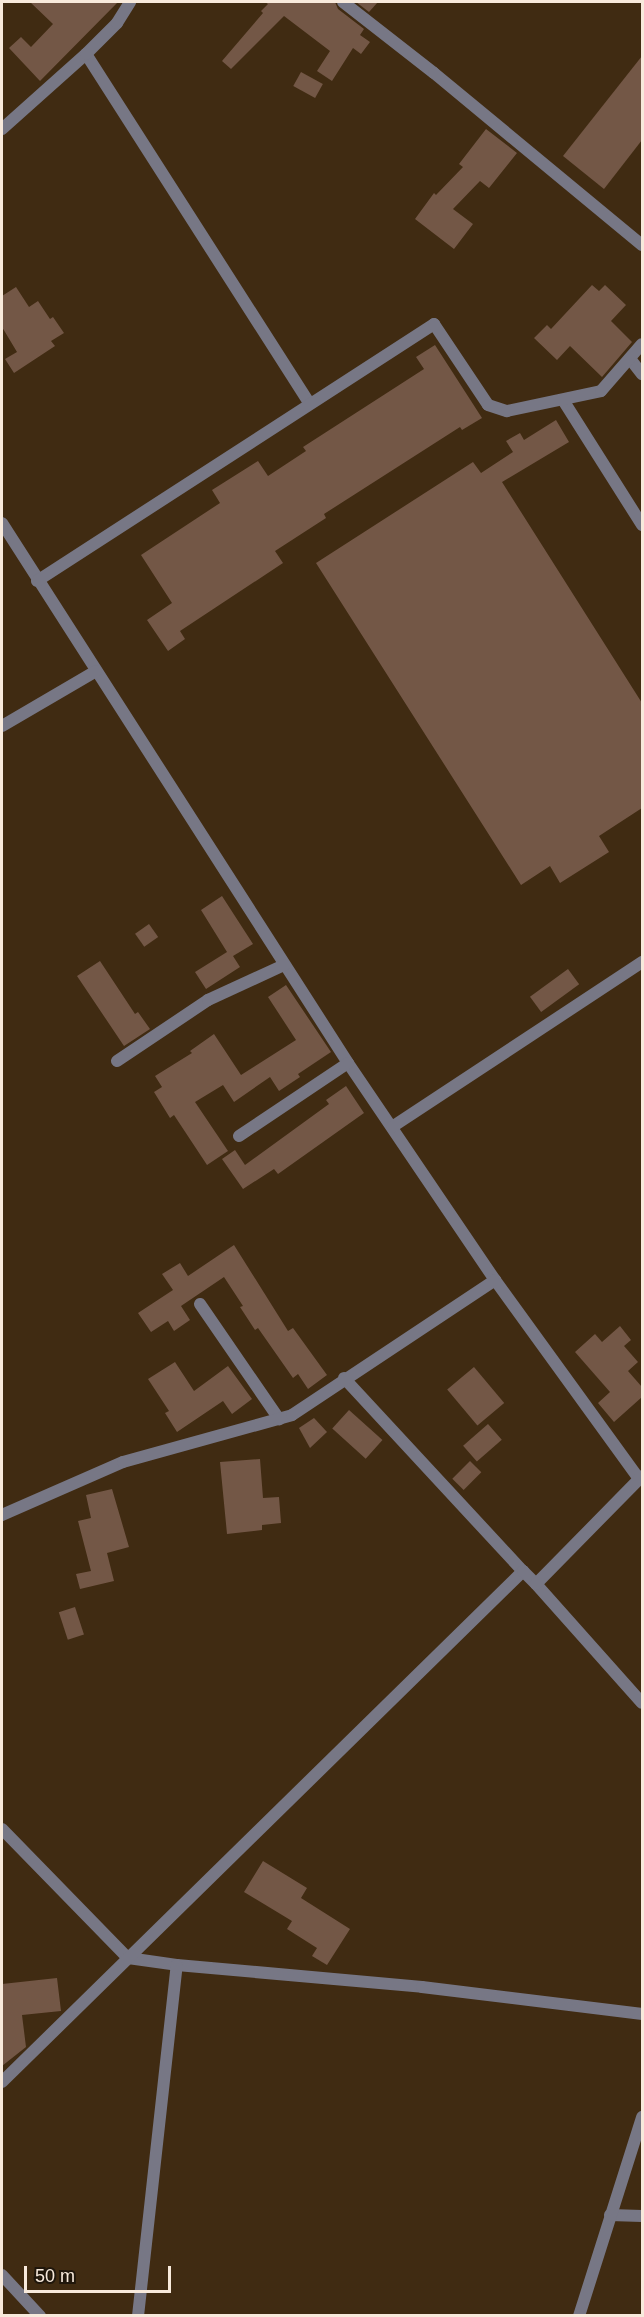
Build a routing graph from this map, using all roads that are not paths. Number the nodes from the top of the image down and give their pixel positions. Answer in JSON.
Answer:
{"nodes":[{"id":1,"x":130,"y":2,"type":"edge"},
{"id":2,"x":343,"y":2,"type":"edge"},
{"id":3,"x":86,"y":54,"type":"junction"},
{"id":4,"x":2,"y":129,"type":"edge"},
{"id":5,"x":642,"y":245,"type":"edge"},
{"id":6,"x":642,"y":344,"type":"edge"},
{"id":7,"x":631,"y":360,"type":"junction"},
{"id":8,"x":642,"y":374,"type":"edge"},
{"id":9,"x":563,"y":400,"type":"junction"},
{"id":10,"x":309,"y":403,"type":"junction"},
{"id":11,"x":2,"y":523,"type":"edge"},
{"id":12,"x":642,"y":525,"type":"edge"},
{"id":13,"x":37,"y":581,"type":"junction"},
{"id":14,"x":96,"y":672,"type":"junction"},
{"id":15,"x":2,"y":726,"type":"edge"},
{"id":16,"x":642,"y":962,"type":"edge"},
{"id":17,"x":285,"y":965,"type":"junction"},
{"id":18,"x":117,"y":1061,"type":"dead end"},
{"id":19,"x":348,"y":1063,"type":"junction"},
{"id":20,"x":392,"y":1127,"type":"junction"},
{"id":21,"x":239,"y":1136,"type":"dead end"},
{"id":22,"x":495,"y":1280,"type":"junction"},
{"id":23,"x":200,"y":1304,"type":"dead end"},
{"id":24,"x":344,"y":1378,"type":"junction"},
{"id":25,"x":279,"y":1419,"type":"junction"},
{"id":26,"x":641,"y":1478,"type":"edge"},
{"id":27,"x":2,"y":1515,"type":"edge"},
{"id":28,"x":523,"y":1571,"type":"junction"},
{"id":29,"x":536,"y":1584,"type":"junction"},
{"id":30,"x":642,"y":1703,"type":"edge"},
{"id":31,"x":2,"y":1830,"type":"edge"},
{"id":32,"x":128,"y":1958,"type":"junction"},
{"id":33,"x":177,"y":1965,"type":"junction"},
{"id":34,"x":642,"y":2014,"type":"edge"},
{"id":35,"x":2,"y":2082,"type":"edge"},
{"id":36,"x":642,"y":2117,"type":"edge"},
{"id":37,"x":610,"y":2215,"type":"junction"},
{"id":38,"x":642,"y":2216,"type":"edge"},
{"id":39,"x":2,"y":2275,"type":"edge"},
{"id":40,"x":40,"y":2316,"type":"edge"},
{"id":41,"x":138,"y":2316,"type":"edge"},
{"id":42,"x":579,"y":2316,"type":"edge"}],
"edges":[{"from":1,"to":3,"type":"street"},
{"from":2,"to":5,"type":"street"},
{"from":3,"to":4,"type":"street"},
{"from":3,"to":10,"type":"street"},
{"from":6,"to":7,"type":"street"},
{"from":7,"to":8,"type":"street"},
{"from":7,"to":9,"type":"street"},
{"from":9,"to":10,"type":"street"},
{"from":9,"to":12,"type":"street"},
{"from":10,"to":13,"type":"street"},
{"from":11,"to":13,"type":"street"},
{"from":13,"to":14,"type":"street"},
{"from":14,"to":15,"type":"street"},
{"from":14,"to":17,"type":"street"},
{"from":16,"to":20,"type":"street"},
{"from":17,"to":18,"type":"street"},
{"from":17,"to":19,"type":"street"},
{"from":19,"to":20,"type":"street"},
{"from":19,"to":21,"type":"street"},
{"from":20,"to":22,"type":"street"},
{"from":22,"to":24,"type":"street"},
{"from":22,"to":26,"type":"street"},
{"from":23,"to":25,"type":"street"},
{"from":24,"to":25,"type":"street"},
{"from":24,"to":28,"type":"street"},
{"from":25,"to":27,"type":"street"},
{"from":26,"to":29,"type":"street"},
{"from":28,"to":29,"type":"street"},
{"from":28,"to":32,"type":"street"},
{"from":29,"to":30,"type":"street"},
{"from":31,"to":32,"type":"street"},
{"from":32,"to":33,"type":"street"},
{"from":32,"to":35,"type":"street"},
{"from":33,"to":34,"type":"street"},
{"from":33,"to":41,"type":"street"},
{"from":36,"to":37,"type":"street"},
{"from":37,"to":38,"type":"street"},
{"from":37,"to":42,"type":"street"},
{"from":39,"to":40,"type":"street"}]}
